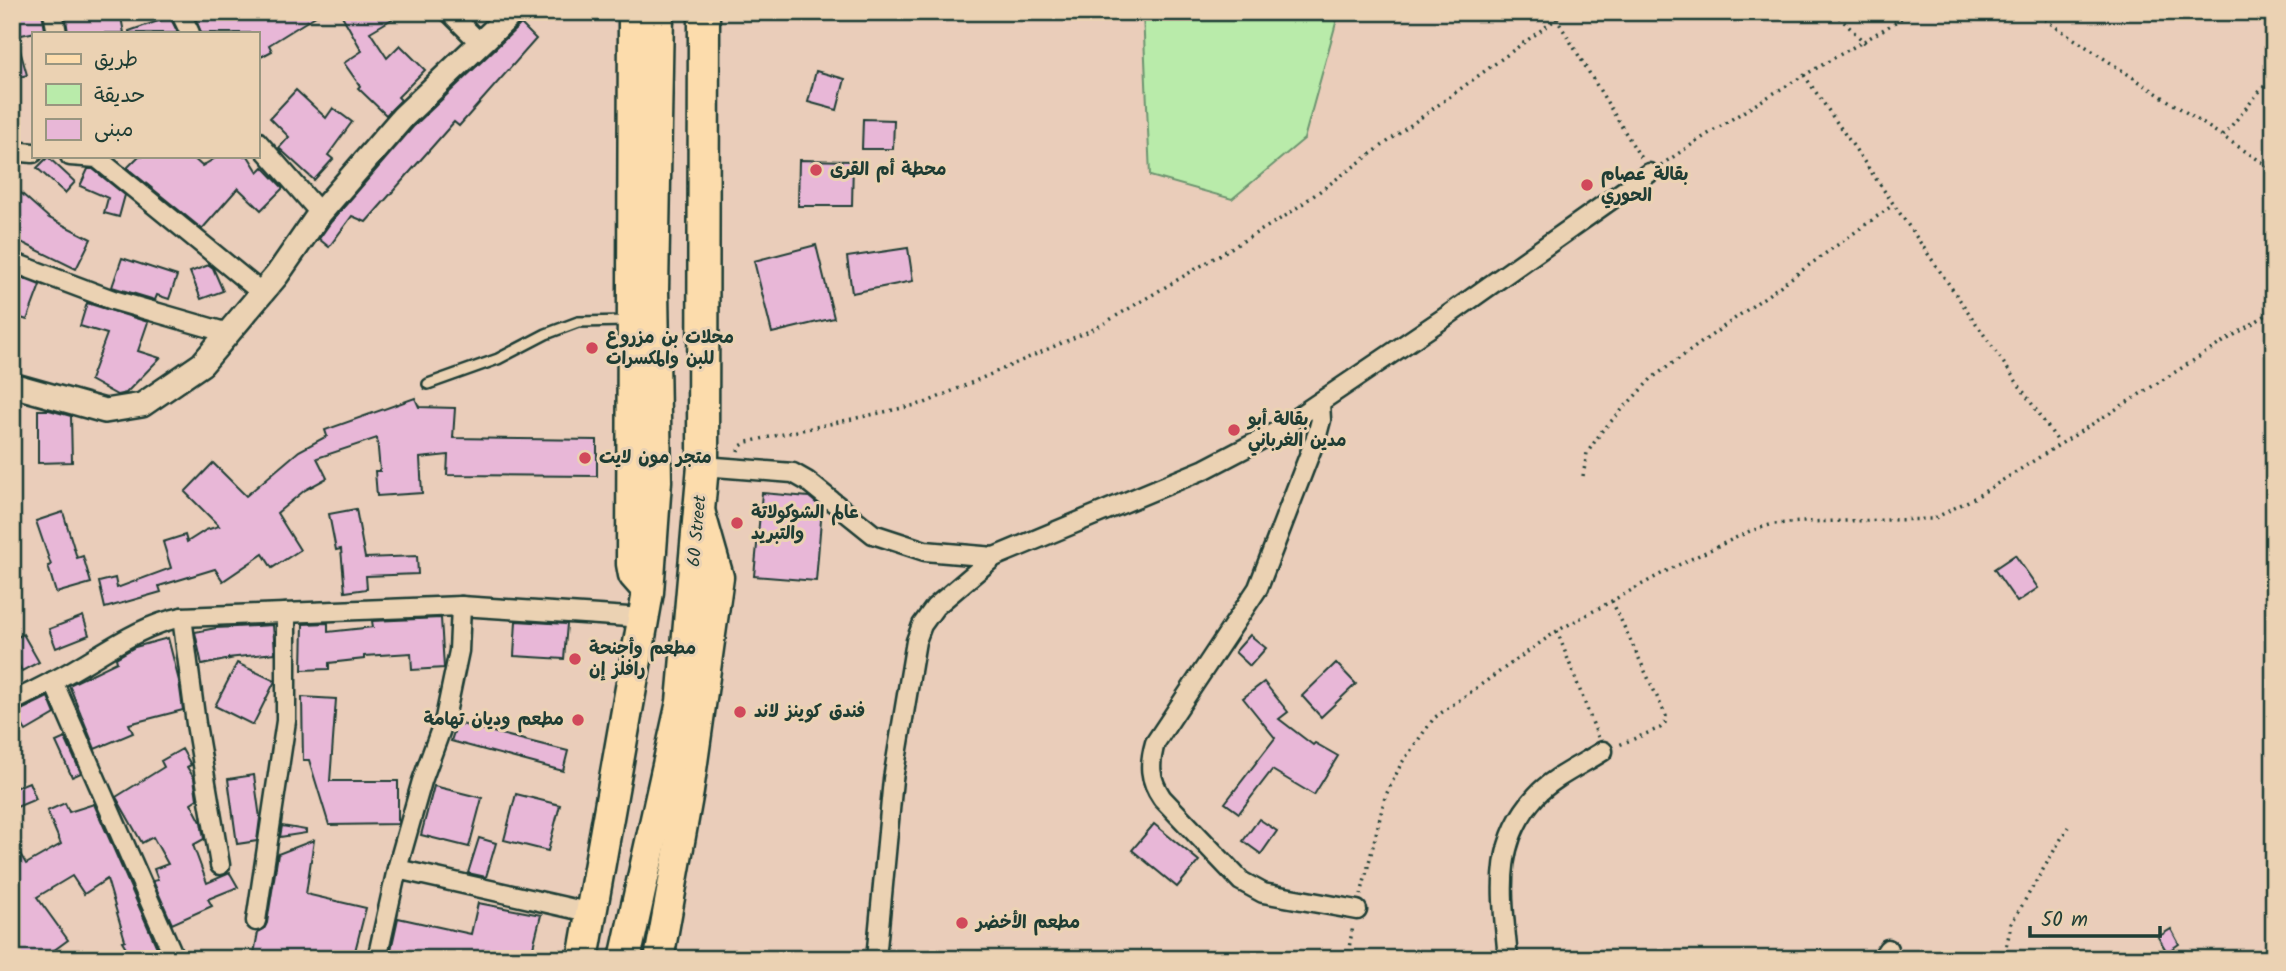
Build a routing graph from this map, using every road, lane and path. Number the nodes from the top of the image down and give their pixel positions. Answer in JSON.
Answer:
{"nodes":[{"id":1,"x":53,"y":12,"type":"edge"},
{"id":2,"x":180,"y":12,"type":"edge"},
{"id":3,"x":449,"y":12,"type":"edge"},
{"id":4,"x":513,"y":12,"type":"edge"},
{"id":5,"x":633,"y":12,"type":"edge"},
{"id":6,"x":659,"y":12,"type":"edge"},
{"id":7,"x":704,"y":12,"type":"edge"},
{"id":8,"x":1566,"y":12,"type":"edge"},
{"id":9,"x":1834,"y":12,"type":"edge"},
{"id":10,"x":1911,"y":12,"type":"edge"},
{"id":11,"x":2033,"y":12,"type":"edge"},
{"id":12,"x":1556,"y":18,"type":"junction"},
{"id":13,"x":57,"y":32,"type":"edge"},
{"id":14,"x":190,"y":32,"type":"edge"},
{"id":15,"x":480,"y":43,"type":"junction"},
{"id":16,"x":1865,"y":43,"type":"junction"},
{"id":17,"x":1804,"y":75,"type":"junction"},
{"id":18,"x":2274,"y":75,"type":"edge"},
{"id":19,"x":2223,"y":136,"type":"junction"},
{"id":20,"x":259,"y":143,"type":"edge"},
{"id":21,"x":12,"y":151,"type":"edge"},
{"id":22,"x":32,"y":152,"type":"edge"},
{"id":23,"x":97,"y":158,"type":"edge"},
{"id":24,"x":2274,"y":170,"type":"edge"},
{"id":25,"x":1649,"y":173,"type":"junction"},
{"id":26,"x":1893,"y":205,"type":"junction"},
{"id":27,"x":320,"y":213,"type":"junction"},
{"id":28,"x":12,"y":262,"type":"edge"},
{"id":29,"x":643,"y":290,"type":"junction"},
{"id":30,"x":262,"y":293,"type":"junction"},
{"id":31,"x":2274,"y":310,"type":"edge"},
{"id":32,"x":632,"y":321,"type":"junction"},
{"id":33,"x":228,"y":333,"type":"junction"},
{"id":34,"x":12,"y":384,"type":"edge"},
{"id":35,"x":428,"y":384,"type":"dead end"},
{"id":36,"x":1320,"y":403,"type":"junction"},
{"id":37,"x":2059,"y":443,"type":"junction"},
{"id":38,"x":718,"y":467,"type":"junction"},
{"id":39,"x":1583,"y":477,"type":"dead end"},
{"id":40,"x":700,"y":512,"type":"junction"},
{"id":41,"x":994,"y":557,"type":"junction"},
{"id":42,"x":1612,"y":601,"type":"junction"},
{"id":43,"x":646,"y":605,"type":"junction"},
{"id":44,"x":461,"y":606,"type":"junction"},
{"id":45,"x":286,"y":613,"type":"junction"},
{"id":46,"x":182,"y":617,"type":"junction"},
{"id":47,"x":1557,"y":631,"type":"junction"},
{"id":48,"x":53,"y":681,"type":"junction"},
{"id":49,"x":12,"y":702,"type":"edge"},
{"id":50,"x":1604,"y":751,"type":"junction"},
{"id":51,"x":2068,"y":827,"type":"dead end"},
{"id":52,"x":220,"y":865,"type":"dead end"},
{"id":53,"x":397,"y":869,"type":"junction"},
{"id":54,"x":1357,"y":909,"type":"junction"},
{"id":55,"x":592,"y":913,"type":"junction"},
{"id":56,"x":256,"y":921,"type":"dead end"},
{"id":57,"x":175,"y":959,"type":"edge"},
{"id":58,"x":377,"y":959,"type":"edge"},
{"id":59,"x":583,"y":959,"type":"edge"},
{"id":60,"x":625,"y":959,"type":"edge"},
{"id":61,"x":659,"y":959,"type":"edge"},
{"id":62,"x":876,"y":959,"type":"edge"},
{"id":63,"x":1347,"y":959,"type":"edge"},
{"id":64,"x":1508,"y":959,"type":"edge"},
{"id":65,"x":2004,"y":959,"type":"edge"}],
"edges":[{"from":1,"to":13,"type":"street"},
{"from":2,"to":14,"type":"street"},
{"from":3,"to":15,"type":"street"},
{"from":4,"to":15,"type":"street"},
{"from":5,"to":29,"type":"main road"},
{"from":6,"to":29,"type":"highway"},
{"from":7,"to":38,"type":"highway","name":"60 Street"},
{"from":8,"to":12,"type":"path"},
{"from":9,"to":16,"type":"path"},
{"from":10,"to":16,"type":"path"},
{"from":11,"to":19,"type":"path"},
{"from":12,"to":25,"type":"path"},
{"from":12,"to":38,"type":"path"},
{"from":15,"to":27,"type":"street"},
{"from":16,"to":17,"type":"path"},
{"from":17,"to":25,"type":"path"},
{"from":17,"to":26,"type":"path"},
{"from":18,"to":19,"type":"path"},
{"from":19,"to":24,"type":"path"},
{"from":20,"to":27,"type":"street"},
{"from":21,"to":22,"type":"street"},
{"from":23,"to":30,"type":"street"},
{"from":25,"to":36,"type":"street"},
{"from":26,"to":37,"type":"path"},
{"from":26,"to":39,"type":"path"},
{"from":27,"to":30,"type":"street"},
{"from":28,"to":33,"type":"street"},
{"from":29,"to":32,"type":"main road"},
{"from":29,"to":43,"type":"highway"},
{"from":30,"to":33,"type":"street"},
{"from":31,"to":37,"type":"path"},
{"from":32,"to":35,"type":"lane"},
{"from":32,"to":43,"type":"main road"},
{"from":33,"to":34,"type":"street"},
{"from":36,"to":41,"type":"street"},
{"from":36,"to":54,"type":"street"},
{"from":37,"to":42,"type":"path"},
{"from":38,"to":40,"type":"highway","name":"60 Street"},
{"from":38,"to":41,"type":"street"},
{"from":40,"to":60,"type":"highway","name":"60 Street"},
{"from":40,"to":61,"type":"main road"},
{"from":41,"to":62,"type":"street"},
{"from":42,"to":47,"type":"path"},
{"from":42,"to":50,"type":"path"},
{"from":43,"to":44,"type":"street"},
{"from":43,"to":55,"type":"highway"},
{"from":44,"to":45,"type":"street"},
{"from":44,"to":53,"type":"street"},
{"from":45,"to":46,"type":"street"},
{"from":45,"to":56,"type":"street"},
{"from":46,"to":48,"type":"street"},
{"from":46,"to":52,"type":"street"},
{"from":47,"to":50,"type":"path"},
{"from":47,"to":54,"type":"path"},
{"from":48,"to":49,"type":"street"},
{"from":48,"to":57,"type":"street"},
{"from":50,"to":64,"type":"street"},
{"from":51,"to":65,"type":"path"},
{"from":53,"to":55,"type":"street"},
{"from":53,"to":58,"type":"street"},
{"from":54,"to":63,"type":"path"},
{"from":55,"to":59,"type":"highway"}]}
